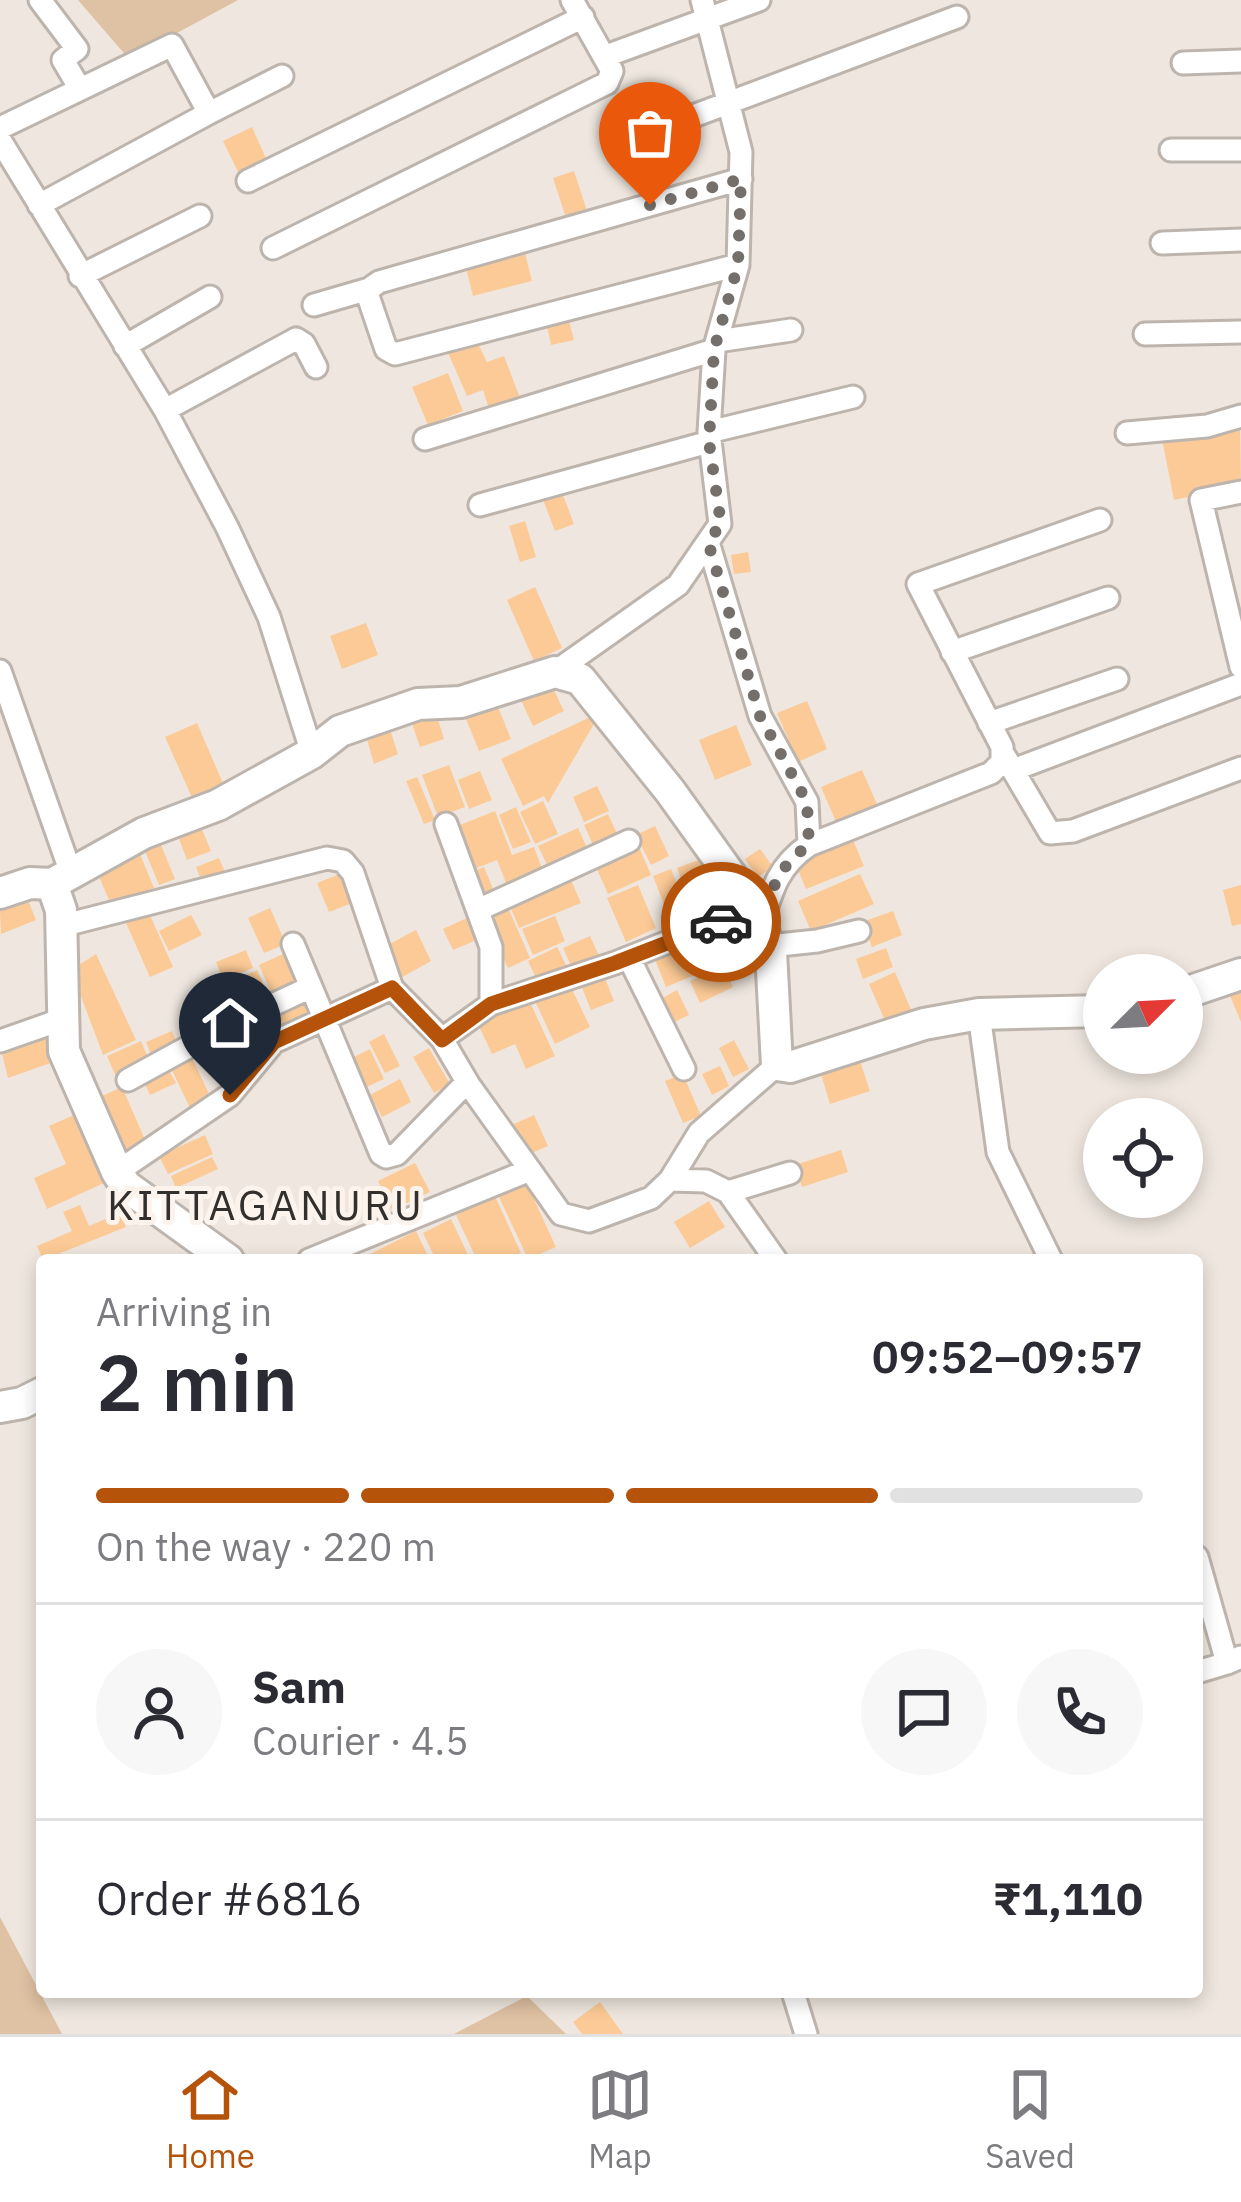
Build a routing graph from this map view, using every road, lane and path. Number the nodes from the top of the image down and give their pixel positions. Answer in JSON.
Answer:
{"nodes":[{"id":1,"x":40,"y":0,"type":"edge"},
{"id":2,"x":759,"y":0,"type":"edge"},
{"id":3,"x":577,"y":8,"type":"edge"},
{"id":4,"x":705,"y":9,"type":"edge"},
{"id":5,"x":957,"y":17,"type":"dead end"},
{"id":6,"x":606,"y":56,"type":"junction"},
{"id":7,"x":1241,"y":61,"type":"edge"},
{"id":8,"x":1183,"y":63,"type":"dead end"},
{"id":9,"x":282,"y":76,"type":"dead end"},
{"id":10,"x":80,"y":89,"type":"junction"},
{"id":11,"x":729,"y":100,"type":"junction"},
{"id":12,"x":209,"y":112,"type":"junction"},
{"id":13,"x":672,"y":124,"type":"dead end"},
{"id":14,"x":0,"y":128,"type":"edge"},
{"id":15,"x":0,"y":140,"type":"edge"},
{"id":16,"x":1171,"y":150,"type":"dead end"},
{"id":17,"x":1241,"y":150,"type":"edge"},
{"id":18,"x":741,"y":179,"type":"junction"},
{"id":19,"x":248,"y":181,"type":"dead end"},
{"id":20,"x":40,"y":205,"type":"junction"},
{"id":21,"x":200,"y":215,"type":"dead end"},
{"id":22,"x":1241,"y":240,"type":"edge"},
{"id":23,"x":1162,"y":243,"type":"dead end"},
{"id":24,"x":273,"y":248,"type":"dead end"},
{"id":25,"x":738,"y":265,"type":"junction"},
{"id":26,"x":80,"y":276,"type":"junction"},
{"id":27,"x":369,"y":289,"type":"junction"},
{"id":28,"x":211,"y":297,"type":"dead end"},
{"id":29,"x":314,"y":305,"type":"dead end"},
{"id":30,"x":791,"y":330,"type":"dead end"},
{"id":31,"x":1241,"y":332,"type":"edge"},
{"id":32,"x":1145,"y":334,"type":"dead end"},
{"id":33,"x":716,"y":345,"type":"junction"},
{"id":34,"x":125,"y":346,"type":"junction"},
{"id":35,"x":316,"y":367,"type":"dead end"},
{"id":36,"x":853,"y":398,"type":"dead end"},
{"id":37,"x":165,"y":410,"type":"junction"},
{"id":38,"x":1241,"y":416,"type":"edge"},
{"id":39,"x":1127,"y":433,"type":"dead end"},
{"id":40,"x":709,"y":437,"type":"junction"},
{"id":41,"x":425,"y":439,"type":"dead end"},
{"id":42,"x":1241,"y":492,"type":"edge"},
{"id":43,"x":480,"y":506,"type":"dead end"},
{"id":44,"x":1100,"y":520,"type":"dead end"},
{"id":45,"x":708,"y":542,"type":"junction"},
{"id":46,"x":1231,"y":587,"type":"edge"},
{"id":47,"x":1108,"y":598,"type":"dead end"},
{"id":48,"x":952,"y":652,"type":"junction"},
{"id":49,"x":1241,"y":667,"type":"edge"},
{"id":50,"x":0,"y":671,"type":"edge"},
{"id":51,"x":555,"y":671,"type":"junction"},
{"id":52,"x":1117,"y":679,"type":"dead end"},
{"id":53,"x":1241,"y":684,"type":"edge"},
{"id":54,"x":989,"y":723,"type":"junction"},
{"id":55,"x":312,"y":752,"type":"junction"},
{"id":56,"x":1008,"y":763,"type":"junction"},
{"id":57,"x":1241,"y":768,"type":"edge"},
{"id":58,"x":446,"y":824,"type":"dead end"},
{"id":59,"x":629,"y":841,"type":"dead end"},
{"id":60,"x":809,"y":845,"type":"junction"},
{"id":61,"x":62,"y":879,"type":"junction"},
{"id":62,"x":0,"y":893,"type":"edge"},
{"id":63,"x":480,"y":909,"type":"junction"},
{"id":64,"x":61,"y":926,"type":"junction"},
{"id":65,"x":762,"y":926,"type":"junction"},
{"id":66,"x":859,"y":931,"type":"dead end"},
{"id":67,"x":292,"y":944,"type":"dead end"},
{"id":68,"x":629,"y":958,"type":"junction"},
{"id":69,"x":1241,"y":974,"type":"edge"},
{"id":70,"x":311,"y":987,"type":"junction"},
{"id":71,"x":1203,"y":987,"type":"edge"},
{"id":72,"x":392,"y":988,"type":"junction"},
{"id":73,"x":491,"y":1004,"type":"junction"},
{"id":74,"x":1083,"y":1012,"type":"edge"},
{"id":75,"x":979,"y":1014,"type":"junction"},
{"id":76,"x":322,"y":1018,"type":"junction"},
{"id":77,"x":63,"y":1019,"type":"junction"},
{"id":78,"x":442,"y":1040,"type":"junction"},
{"id":79,"x":0,"y":1041,"type":"edge"},
{"id":80,"x":777,"y":1065,"type":"junction"},
{"id":81,"x":684,"y":1069,"type":"dead end"},
{"id":82,"x":128,"y":1080,"type":"dead end"},
{"id":83,"x":467,"y":1082,"type":"junction"},
{"id":84,"x":530,"y":1170,"type":"junction"},
{"id":85,"x":117,"y":1172,"type":"junction"},
{"id":86,"x":790,"y":1173,"type":"dead end"},
{"id":87,"x":670,"y":1180,"type":"junction"},
{"id":88,"x":728,"y":1192,"type":"junction"},
{"id":89,"x":352,"y":1252,"type":"edge"},
{"id":90,"x":220,"y":1254,"type":"edge"},
{"id":91,"x":772,"y":1254,"type":"edge"},
{"id":92,"x":1049,"y":1254,"type":"edge"},
{"id":93,"x":36,"y":1396,"type":"edge"},
{"id":94,"x":0,"y":1407,"type":"edge"},
{"id":95,"x":1203,"y":1581,"type":"edge"},
{"id":96,"x":1234,"y":1660,"type":"edge"},
{"id":97,"x":1203,"y":1670,"type":"edge"},
{"id":98,"x":796,"y":1998,"type":"edge"},
{"id":99,"x":806,"y":2034,"type":"edge"}],
"edges":[{"from":1,"to":10,"type":"street"},
{"from":2,"to":4,"type":"street"},
{"from":3,"to":6,"type":"street"},
{"from":3,"to":19,"type":"street"},
{"from":4,"to":6,"type":"street"},
{"from":4,"to":11,"type":"street"},
{"from":5,"to":11,"type":"street"},
{"from":6,"to":24,"type":"street"},
{"from":7,"to":8,"type":"street"},
{"from":9,"to":12,"type":"street"},
{"from":10,"to":12,"type":"street"},
{"from":10,"to":14,"type":"street"},
{"from":11,"to":13,"type":"street"},
{"from":11,"to":18,"type":"street"},
{"from":12,"to":20,"type":"street"},
{"from":15,"to":20,"type":"street"},
{"from":16,"to":17,"type":"street"},
{"from":18,"to":25,"type":"street"},
{"from":18,"to":27,"type":"street"},
{"from":20,"to":26,"type":"street"},
{"from":21,"to":26,"type":"street"},
{"from":22,"to":23,"type":"street"},
{"from":25,"to":27,"type":"street"},
{"from":25,"to":33,"type":"street"},
{"from":26,"to":34,"type":"street"},
{"from":27,"to":29,"type":"street"},
{"from":28,"to":34,"type":"street"},
{"from":30,"to":33,"type":"street"},
{"from":31,"to":32,"type":"street"},
{"from":33,"to":40,"type":"street"},
{"from":33,"to":41,"type":"street"},
{"from":34,"to":37,"type":"street"},
{"from":35,"to":37,"type":"street"},
{"from":36,"to":40,"type":"street"},
{"from":37,"to":55,"type":"street"},
{"from":38,"to":39,"type":"street"},
{"from":40,"to":43,"type":"street"},
{"from":40,"to":45,"type":"street"},
{"from":42,"to":46,"type":"street"},
{"from":44,"to":48,"type":"street"},
{"from":45,"to":51,"type":"street"},
{"from":45,"to":60,"type":"street"},
{"from":46,"to":49,"type":"street"},
{"from":47,"to":48,"type":"street"},
{"from":48,"to":54,"type":"street"},
{"from":50,"to":61,"type":"street"},
{"from":51,"to":55,"type":"street"},
{"from":51,"to":65,"type":"street"},
{"from":52,"to":54,"type":"street"},
{"from":53,"to":56,"type":"street"},
{"from":54,"to":56,"type":"street"},
{"from":55,"to":61,"type":"street"},
{"from":56,"to":57,"type":"street"},
{"from":56,"to":60,"type":"street"},
{"from":58,"to":63,"type":"street"},
{"from":59,"to":63,"type":"street"},
{"from":60,"to":65,"type":"street"},
{"from":61,"to":62,"type":"street"},
{"from":61,"to":64,"type":"street"},
{"from":63,"to":73,"type":"street"},
{"from":64,"to":72,"type":"street"},
{"from":64,"to":77,"type":"street"},
{"from":65,"to":66,"type":"street"},
{"from":65,"to":68,"type":"street"},
{"from":65,"to":80,"type":"street"},
{"from":67,"to":70,"type":"street"},
{"from":68,"to":73,"type":"street"},
{"from":68,"to":81,"type":"street"},
{"from":69,"to":71,"type":"street"},
{"from":70,"to":76,"type":"street"},
{"from":70,"to":82,"type":"street"},
{"from":72,"to":76,"type":"street"},
{"from":72,"to":78,"type":"street"},
{"from":73,"to":78,"type":"street"},
{"from":74,"to":75,"type":"street"},
{"from":75,"to":80,"type":"street"},
{"from":75,"to":92,"type":"street"},
{"from":76,"to":83,"type":"street"},
{"from":76,"to":85,"type":"street"},
{"from":77,"to":79,"type":"street"},
{"from":77,"to":85,"type":"street"},
{"from":78,"to":83,"type":"street"},
{"from":80,"to":87,"type":"street"},
{"from":83,"to":84,"type":"street"},
{"from":84,"to":87,"type":"street"},
{"from":84,"to":89,"type":"street"},
{"from":85,"to":90,"type":"street"},
{"from":86,"to":88,"type":"street"},
{"from":87,"to":88,"type":"street"},
{"from":88,"to":91,"type":"street"},
{"from":93,"to":94,"type":"street"},
{"from":95,"to":96,"type":"street"},
{"from":96,"to":97,"type":"street"},
{"from":98,"to":99,"type":"street"}]}
